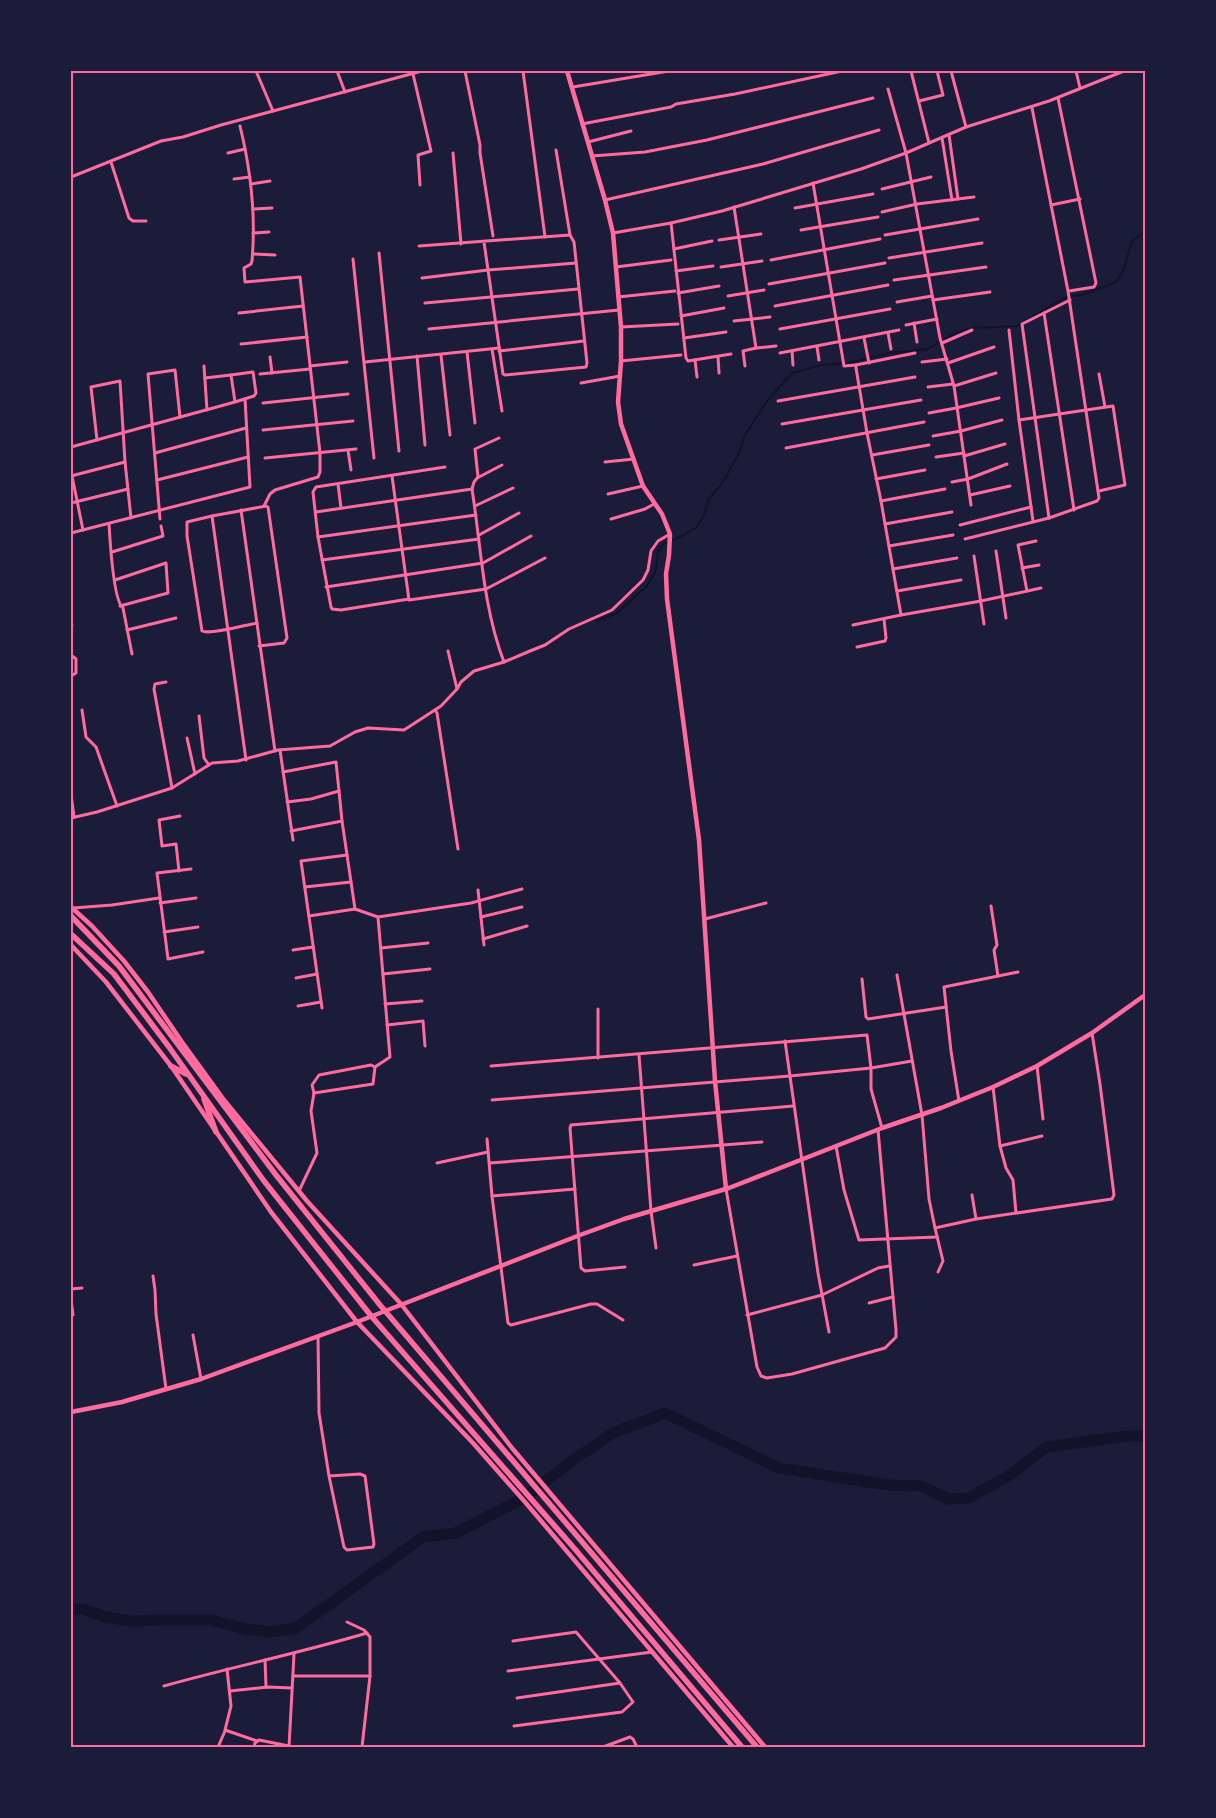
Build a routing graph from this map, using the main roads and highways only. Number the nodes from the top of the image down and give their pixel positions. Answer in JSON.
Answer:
{"nodes":[{"id":1,"x":71,"y":916,"type":"edge"},
{"id":2,"x":71,"y":934,"type":"edge"},
{"id":3,"x":182,"y":1042,"type":"road end"},
{"id":4,"x":189,"y":1060,"type":"junction"},
{"id":5,"x":171,"y":1066,"type":"road end"},
{"id":6,"x":188,"y":1074,"type":"junction"},
{"id":7,"x":209,"y":1084,"type":"junction"},
{"id":8,"x":203,"y":1095,"type":"junction"},
{"id":9,"x":224,"y":1100,"type":"road end"},
{"id":10,"x":216,"y":1132,"type":"road end"},
{"id":11,"x":742,"y":1747,"type":"edge"},
{"id":12,"x":757,"y":1747,"type":"edge"}],
"edges":[{"from":1,"to":4,"type":"highway"},
{"from":2,"to":6,"type":"highway"},
{"from":3,"to":4,"type":"highway"},
{"from":4,"to":7,"type":"highway"},
{"from":5,"to":6,"type":"highway"},
{"from":6,"to":8,"type":"highway"},
{"from":7,"to":9,"type":"highway"},
{"from":7,"to":12,"type":"highway"},
{"from":8,"to":10,"type":"highway"},
{"from":8,"to":11,"type":"highway"}]}
